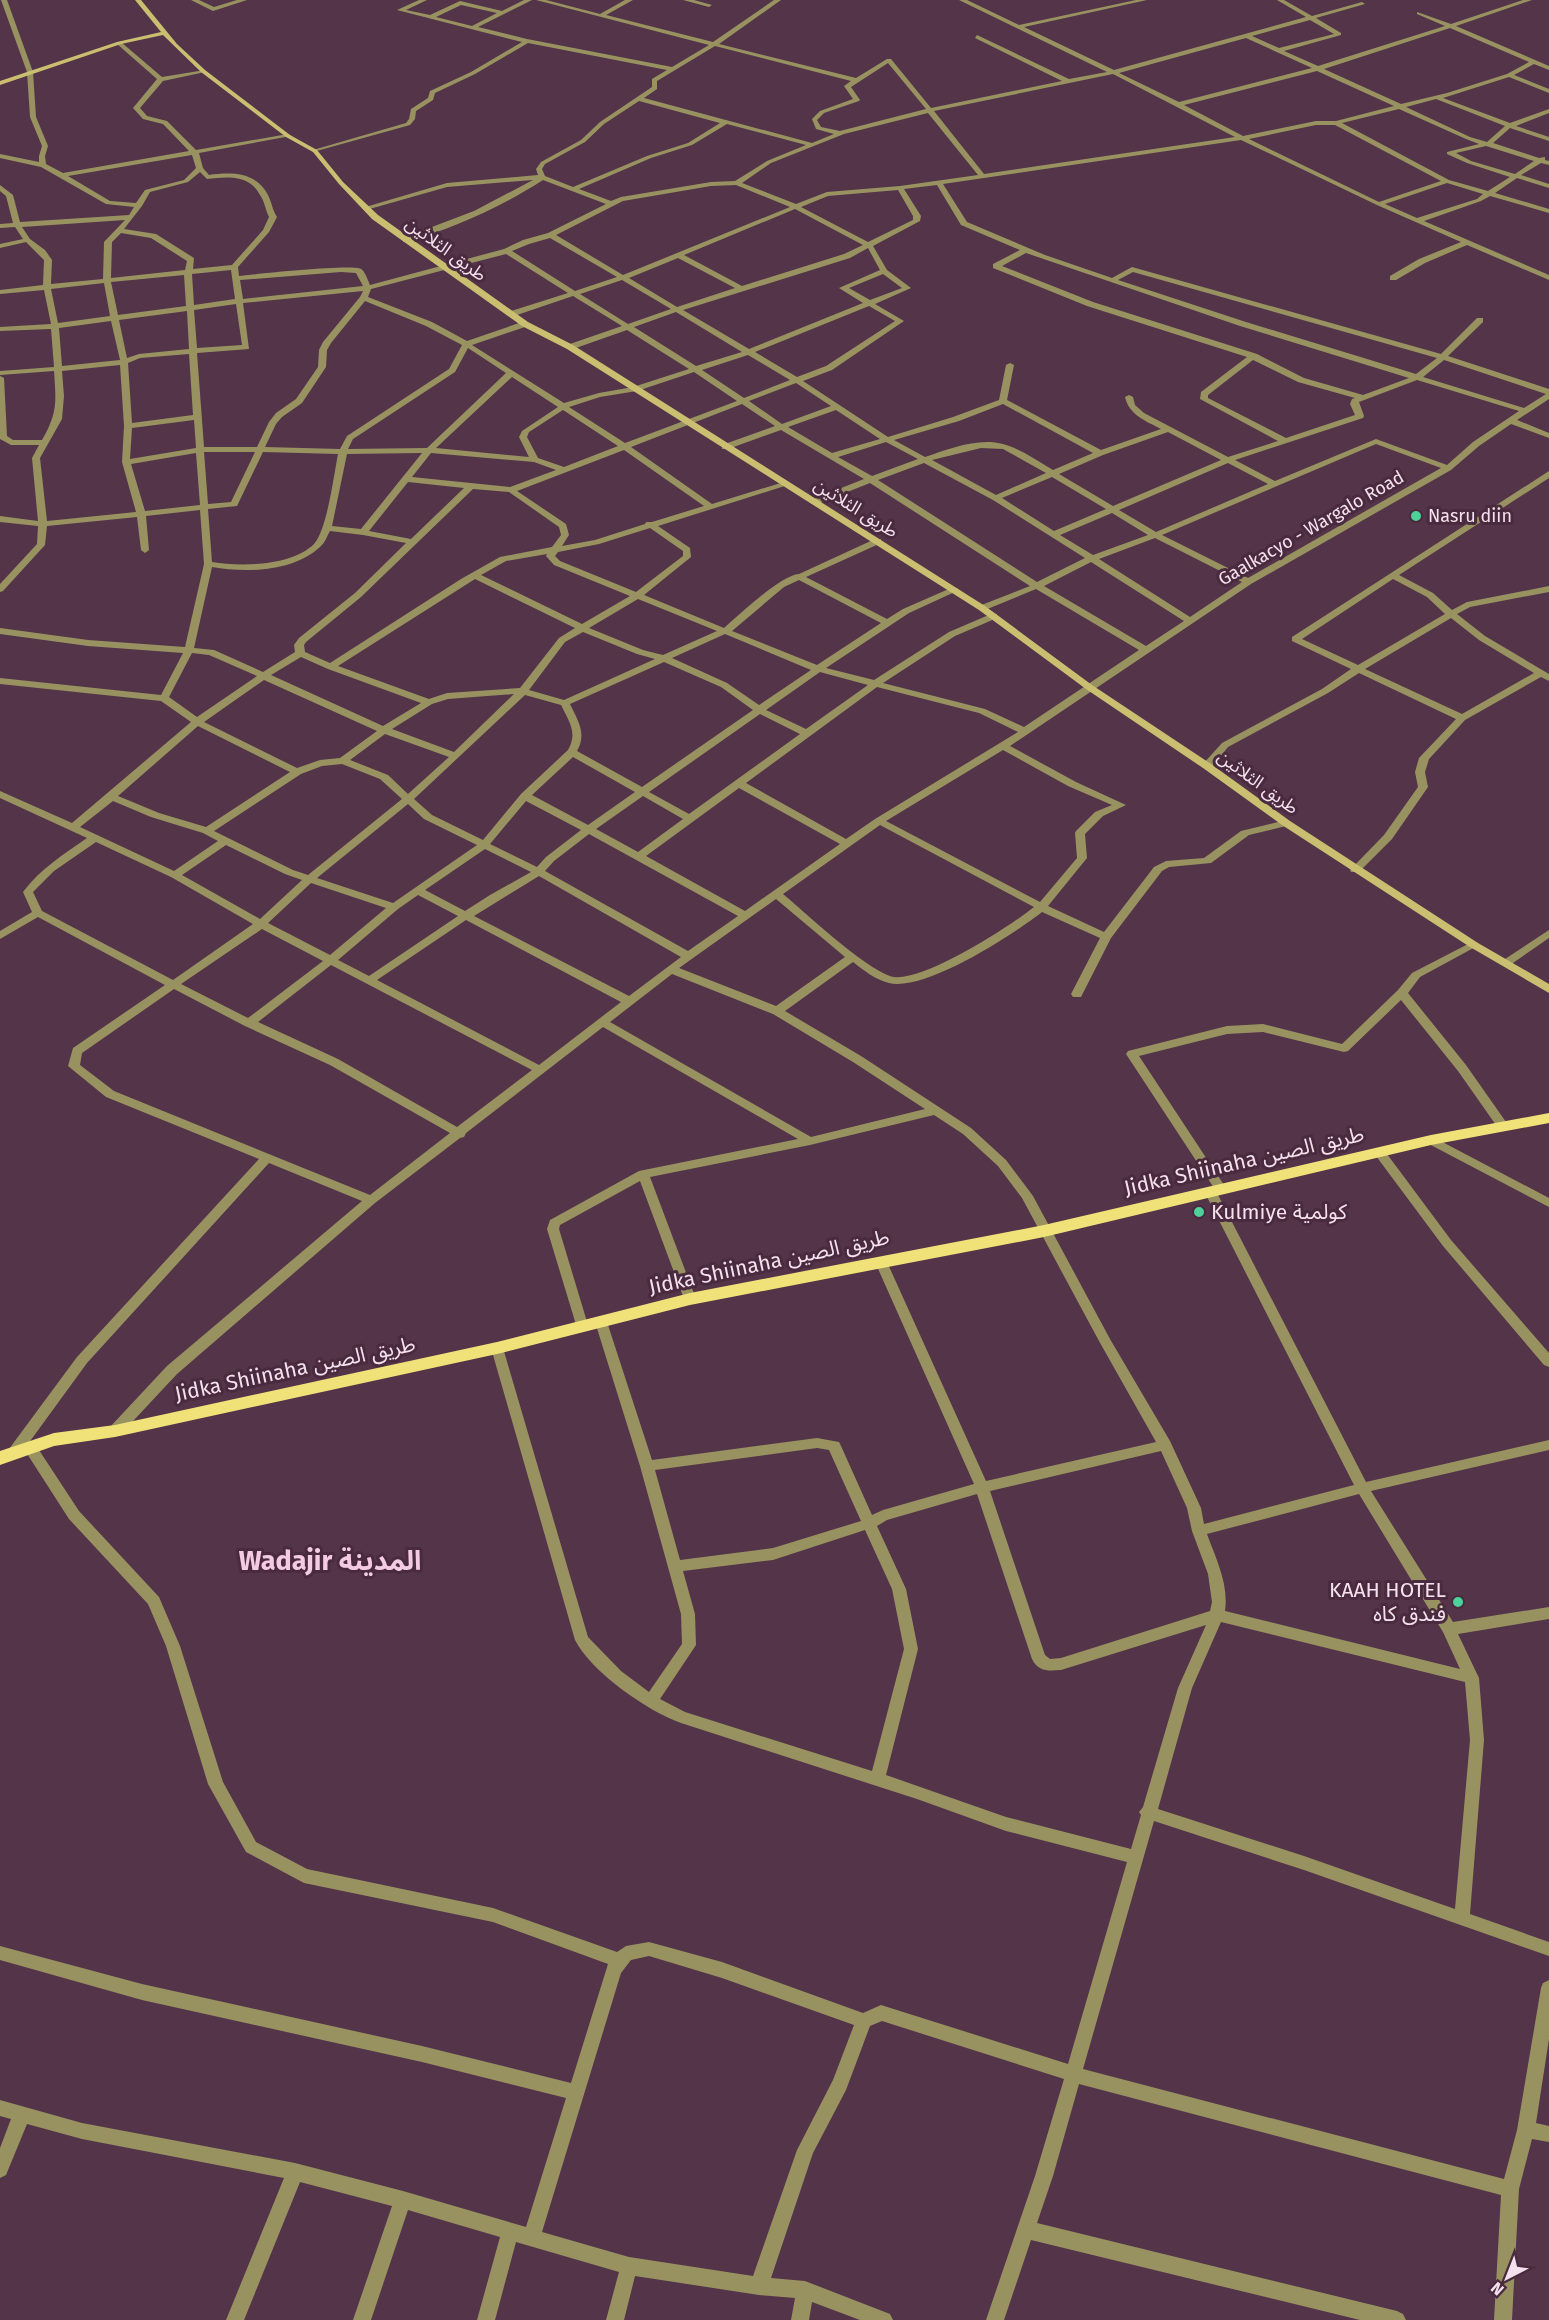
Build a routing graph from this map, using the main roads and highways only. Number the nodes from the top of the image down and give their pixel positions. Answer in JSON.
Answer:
{"nodes":[{"id":1,"x":138,"y":0,"type":"edge"},
{"id":2,"x":164,"y":33,"type":"junction"},
{"id":3,"x":0,"y":83,"type":"edge"},
{"id":4,"x":1549,"y":989,"type":"edge"},
{"id":5,"x":1549,"y":1118,"type":"edge"},
{"id":6,"x":7,"y":1456,"type":"edge"}],
"edges":[{"from":1,"to":2,"type":"main road","name":"طريق الثلاثين"},
{"from":2,"to":3,"type":"main road"},
{"from":2,"to":4,"type":"main road","name":"طريق الثلاثين"},
{"from":5,"to":6,"type":"main road","name":"Jidka Shiinaha طريق الصين"}]}
